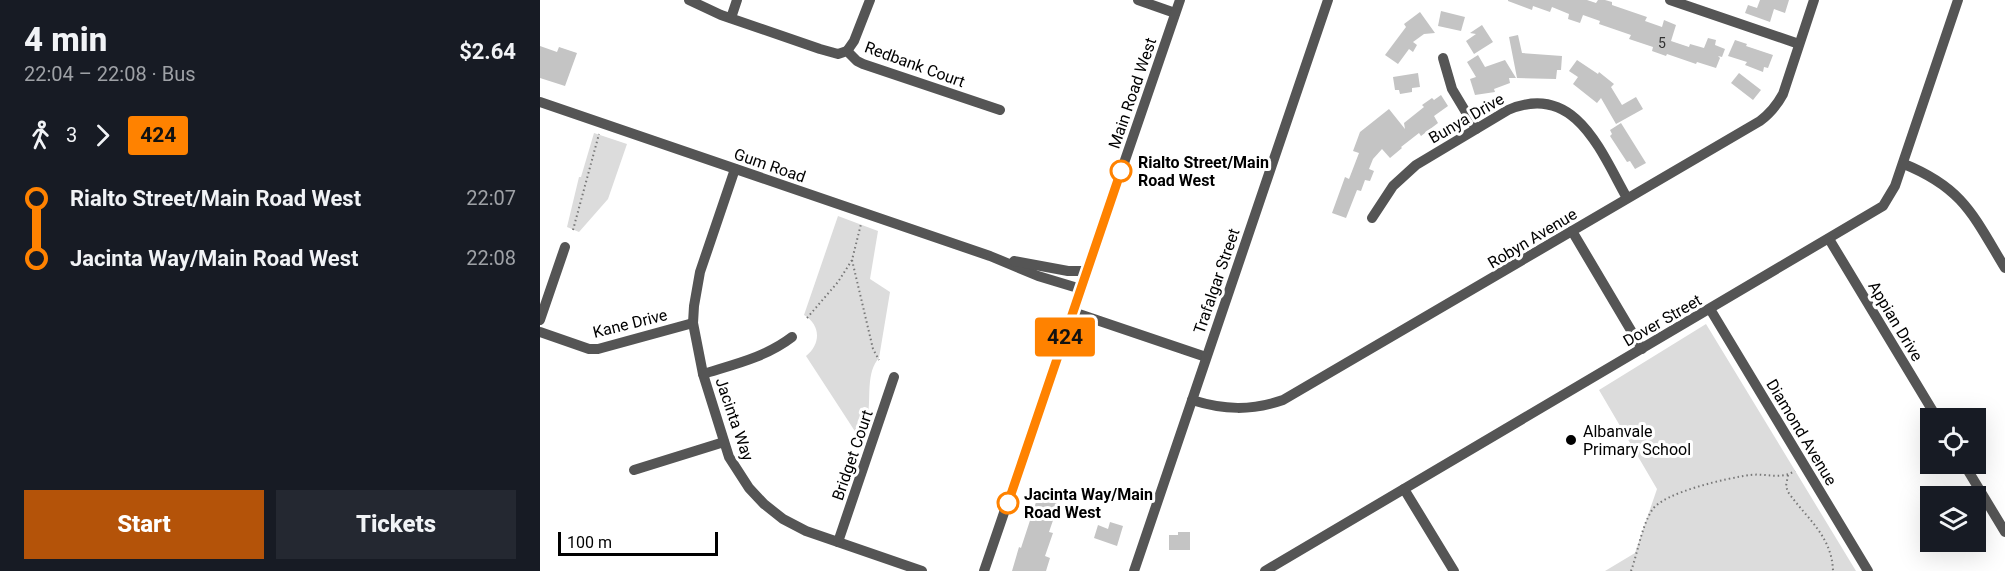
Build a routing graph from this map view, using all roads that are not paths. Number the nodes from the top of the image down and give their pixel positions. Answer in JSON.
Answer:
{"nodes":[{"id":1,"x":689,"y":0,"type":"edge"},
{"id":2,"x":737,"y":0,"type":"edge"},
{"id":3,"x":870,"y":0,"type":"edge"},
{"id":4,"x":1138,"y":0,"type":"edge"},
{"id":5,"x":1180,"y":0,"type":"edge"},
{"id":6,"x":1328,"y":0,"type":"edge"},
{"id":7,"x":1670,"y":0,"type":"edge"},
{"id":8,"x":1814,"y":0,"type":"edge"},
{"id":9,"x":1958,"y":0,"type":"edge"},
{"id":10,"x":1175,"y":13,"type":"junction"},
{"id":11,"x":731,"y":18,"type":"junction"},
{"id":12,"x":1799,"y":44,"type":"junction"},
{"id":13,"x":847,"y":51,"type":"junction"},
{"id":14,"x":1443,"y":58,"type":"dead end"},
{"id":15,"x":540,"y":102,"type":"edge"},
{"id":16,"x":1000,"y":110,"type":"dead end"},
{"id":17,"x":1476,"y":129,"type":"junction"},
{"id":18,"x":1904,"y":164,"type":"junction"},
{"id":19,"x":735,"y":169,"type":"junction"},
{"id":20,"x":1627,"y":198,"type":"junction"},
{"id":21,"x":1372,"y":218,"type":"dead end"},
{"id":22,"x":1572,"y":231,"type":"junction"},
{"id":23,"x":1829,"y":239,"type":"junction"},
{"id":24,"x":565,"y":247,"type":"dead end"},
{"id":25,"x":990,"y":256,"type":"junction"},
{"id":26,"x":2005,"y":268,"type":"edge"},
{"id":27,"x":1087,"y":271,"type":"junction"},
{"id":28,"x":1081,"y":289,"type":"junction"},
{"id":29,"x":1710,"y":309,"type":"junction"},
{"id":30,"x":1073,"y":312,"type":"junction"},
{"id":31,"x":540,"y":320,"type":"edge"},
{"id":32,"x":693,"y":323,"type":"junction"},
{"id":33,"x":540,"y":332,"type":"edge"},
{"id":34,"x":792,"y":337,"type":"dead end"},
{"id":35,"x":1642,"y":349,"type":"junction"},
{"id":36,"x":1206,"y":357,"type":"junction"},
{"id":37,"x":704,"y":374,"type":"junction"},
{"id":38,"x":894,"y":377,"type":"dead end"},
{"id":39,"x":1192,"y":400,"type":"junction"},
{"id":40,"x":1931,"y":408,"type":"edge"},
{"id":41,"x":724,"y":442,"type":"junction"},
{"id":42,"x":634,"y":470,"type":"dead end"},
{"id":43,"x":1970,"y":474,"type":"edge"},
{"id":44,"x":1404,"y":489,"type":"junction"},
{"id":45,"x":2005,"y":532,"type":"edge"},
{"id":46,"x":838,"y":543,"type":"junction"},
{"id":47,"x":922,"y":571,"type":"edge"},
{"id":48,"x":984,"y":571,"type":"edge"},
{"id":49,"x":1134,"y":571,"type":"edge"},
{"id":50,"x":1265,"y":571,"type":"edge"},
{"id":51,"x":1454,"y":571,"type":"edge"},
{"id":52,"x":1868,"y":571,"type":"edge"}],
"edges":[{"from":1,"to":11,"type":"street","name":"Redbank Court"},
{"from":2,"to":11,"type":"street"},
{"from":3,"to":13,"type":"street"},
{"from":4,"to":10,"type":"street"},
{"from":5,"to":10,"type":"street","name":"Main Road West"},
{"from":6,"to":36,"type":"street","name":"Trafalgar Street"},
{"from":7,"to":12,"type":"street"},
{"from":8,"to":12,"type":"street","name":"Robyn Avenue"},
{"from":9,"to":18,"type":"street","name":"Dover Street"},
{"from":10,"to":27,"type":"street","name":"Main Road West"},
{"from":11,"to":13,"type":"street","name":"Redbank Court"},
{"from":12,"to":20,"type":"street","name":"Robyn Avenue"},
{"from":13,"to":16,"type":"street","name":"Redbank Court"},
{"from":14,"to":17,"type":"street"},
{"from":15,"to":19,"type":"street","name":"Gum Road"},
{"from":17,"to":20,"type":"street","name":"Bunya Drive"},
{"from":17,"to":21,"type":"street","name":"Bunya Drive"},
{"from":18,"to":23,"type":"street","name":"Dover Street"},
{"from":18,"to":26,"type":"street"},
{"from":19,"to":25,"type":"street","name":"Gum Road"},
{"from":19,"to":32,"type":"street","name":"Jacinta Way"},
{"from":20,"to":22,"type":"street","name":"Robyn Avenue"},
{"from":22,"to":35,"type":"street"},
{"from":22,"to":39,"type":"street","name":"Robyn Avenue"},
{"from":23,"to":29,"type":"street","name":"Dover Street"},
{"from":23,"to":40,"type":"street","name":"Appian Drive"},
{"from":24,"to":31,"type":"street"},
{"from":25,"to":27,"type":"street","name":"Gum Road"},
{"from":25,"to":28,"type":"street","name":"Gum Road"},
{"from":27,"to":28,"type":"street","name":"Main Road West"},
{"from":28,"to":30,"type":"street","name":"Main Road West"},
{"from":29,"to":35,"type":"street","name":"Dover Street"},
{"from":29,"to":52,"type":"street","name":"Diamond Avenue"},
{"from":30,"to":36,"type":"street"},
{"from":30,"to":48,"type":"street","name":"Main Road West"},
{"from":32,"to":33,"type":"street","name":"Kane Drive"},
{"from":32,"to":37,"type":"street","name":"Jacinta Way"},
{"from":34,"to":37,"type":"street"},
{"from":35,"to":44,"type":"street","name":"Dover Street"},
{"from":36,"to":39,"type":"street","name":"Trafalgar Street"},
{"from":37,"to":41,"type":"street","name":"Jacinta Way"},
{"from":38,"to":46,"type":"street","name":"Bridget Court"},
{"from":39,"to":49,"type":"street","name":"Trafalgar Street"},
{"from":41,"to":42,"type":"street"},
{"from":41,"to":46,"type":"street","name":"Jacinta Way"},
{"from":43,"to":45,"type":"street"},
{"from":44,"to":50,"type":"street","name":"Dover Street"},
{"from":44,"to":51,"type":"street"},
{"from":46,"to":47,"type":"street","name":"Jacinta Way"}]}
